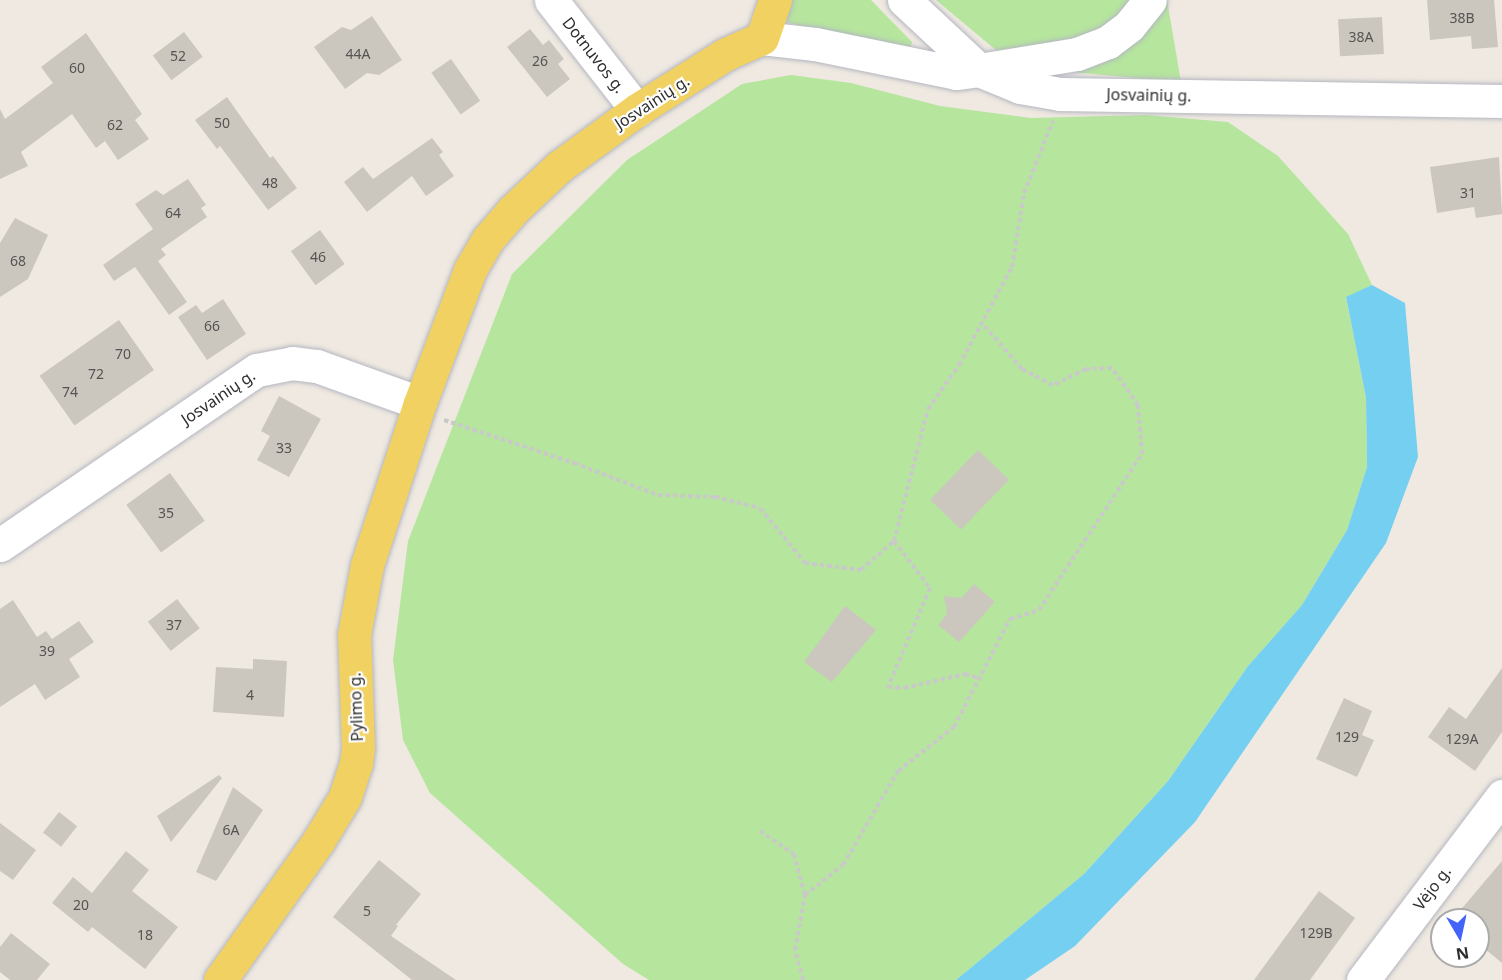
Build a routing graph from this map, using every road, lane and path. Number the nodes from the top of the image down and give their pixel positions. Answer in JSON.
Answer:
{"nodes":[{"id":1,"x":551,"y":0,"type":"edge"},
{"id":2,"x":775,"y":0,"type":"edge"},
{"id":3,"x":904,"y":0,"type":"edge"},
{"id":4,"x":1150,"y":0,"type":"edge"},
{"id":5,"x":762,"y":38,"type":"junction"},
{"id":6,"x":979,"y":70,"type":"junction"},
{"id":7,"x":1065,"y":94,"type":"junction"},
{"id":8,"x":1502,"y":101,"type":"edge"},
{"id":9,"x":637,"y":110,"type":"junction"},
{"id":10,"x":982,"y":323,"type":"junction"},
{"id":11,"x":419,"y":408,"type":"junction"},
{"id":12,"x":894,"y":541,"type":"junction"},
{"id":13,"x":0,"y":545,"type":"edge"},
{"id":14,"x":981,"y":679,"type":"junction"},
{"id":15,"x":1502,"y":796,"type":"edge"},
{"id":16,"x":760,"y":831,"type":"dead end"},
{"id":17,"x":805,"y":895,"type":"junction"},
{"id":18,"x":220,"y":980,"type":"edge"},
{"id":19,"x":803,"y":980,"type":"edge"},
{"id":20,"x":1363,"y":980,"type":"edge"}],
"edges":[{"from":1,"to":9,"type":"street","name":"Dotnuvos g."},
{"from":2,"to":5,"type":"main road"},
{"from":3,"to":6,"type":"street"},
{"from":4,"to":6,"type":"street"},
{"from":5,"to":6,"type":"street","name":"Josvainių g."},
{"from":5,"to":9,"type":"main road","name":"Josvainių g."},
{"from":6,"to":7,"type":"street","name":"Josvainių g."},
{"from":7,"to":8,"type":"street","name":"Josvainių g."},
{"from":7,"to":10,"type":"path"},
{"from":9,"to":11,"type":"main road","name":"Josvainių g."},
{"from":10,"to":12,"type":"path"},
{"from":10,"to":14,"type":"path"},
{"from":11,"to":12,"type":"path"},
{"from":11,"to":13,"type":"street","name":"Josvainių g."},
{"from":11,"to":18,"type":"main road","name":"Pylimo g."},
{"from":12,"to":14,"type":"path"},
{"from":14,"to":17,"type":"path"},
{"from":15,"to":20,"type":"street","name":"Vėjo g."},
{"from":16,"to":17,"type":"path"},
{"from":17,"to":19,"type":"path"}]}
